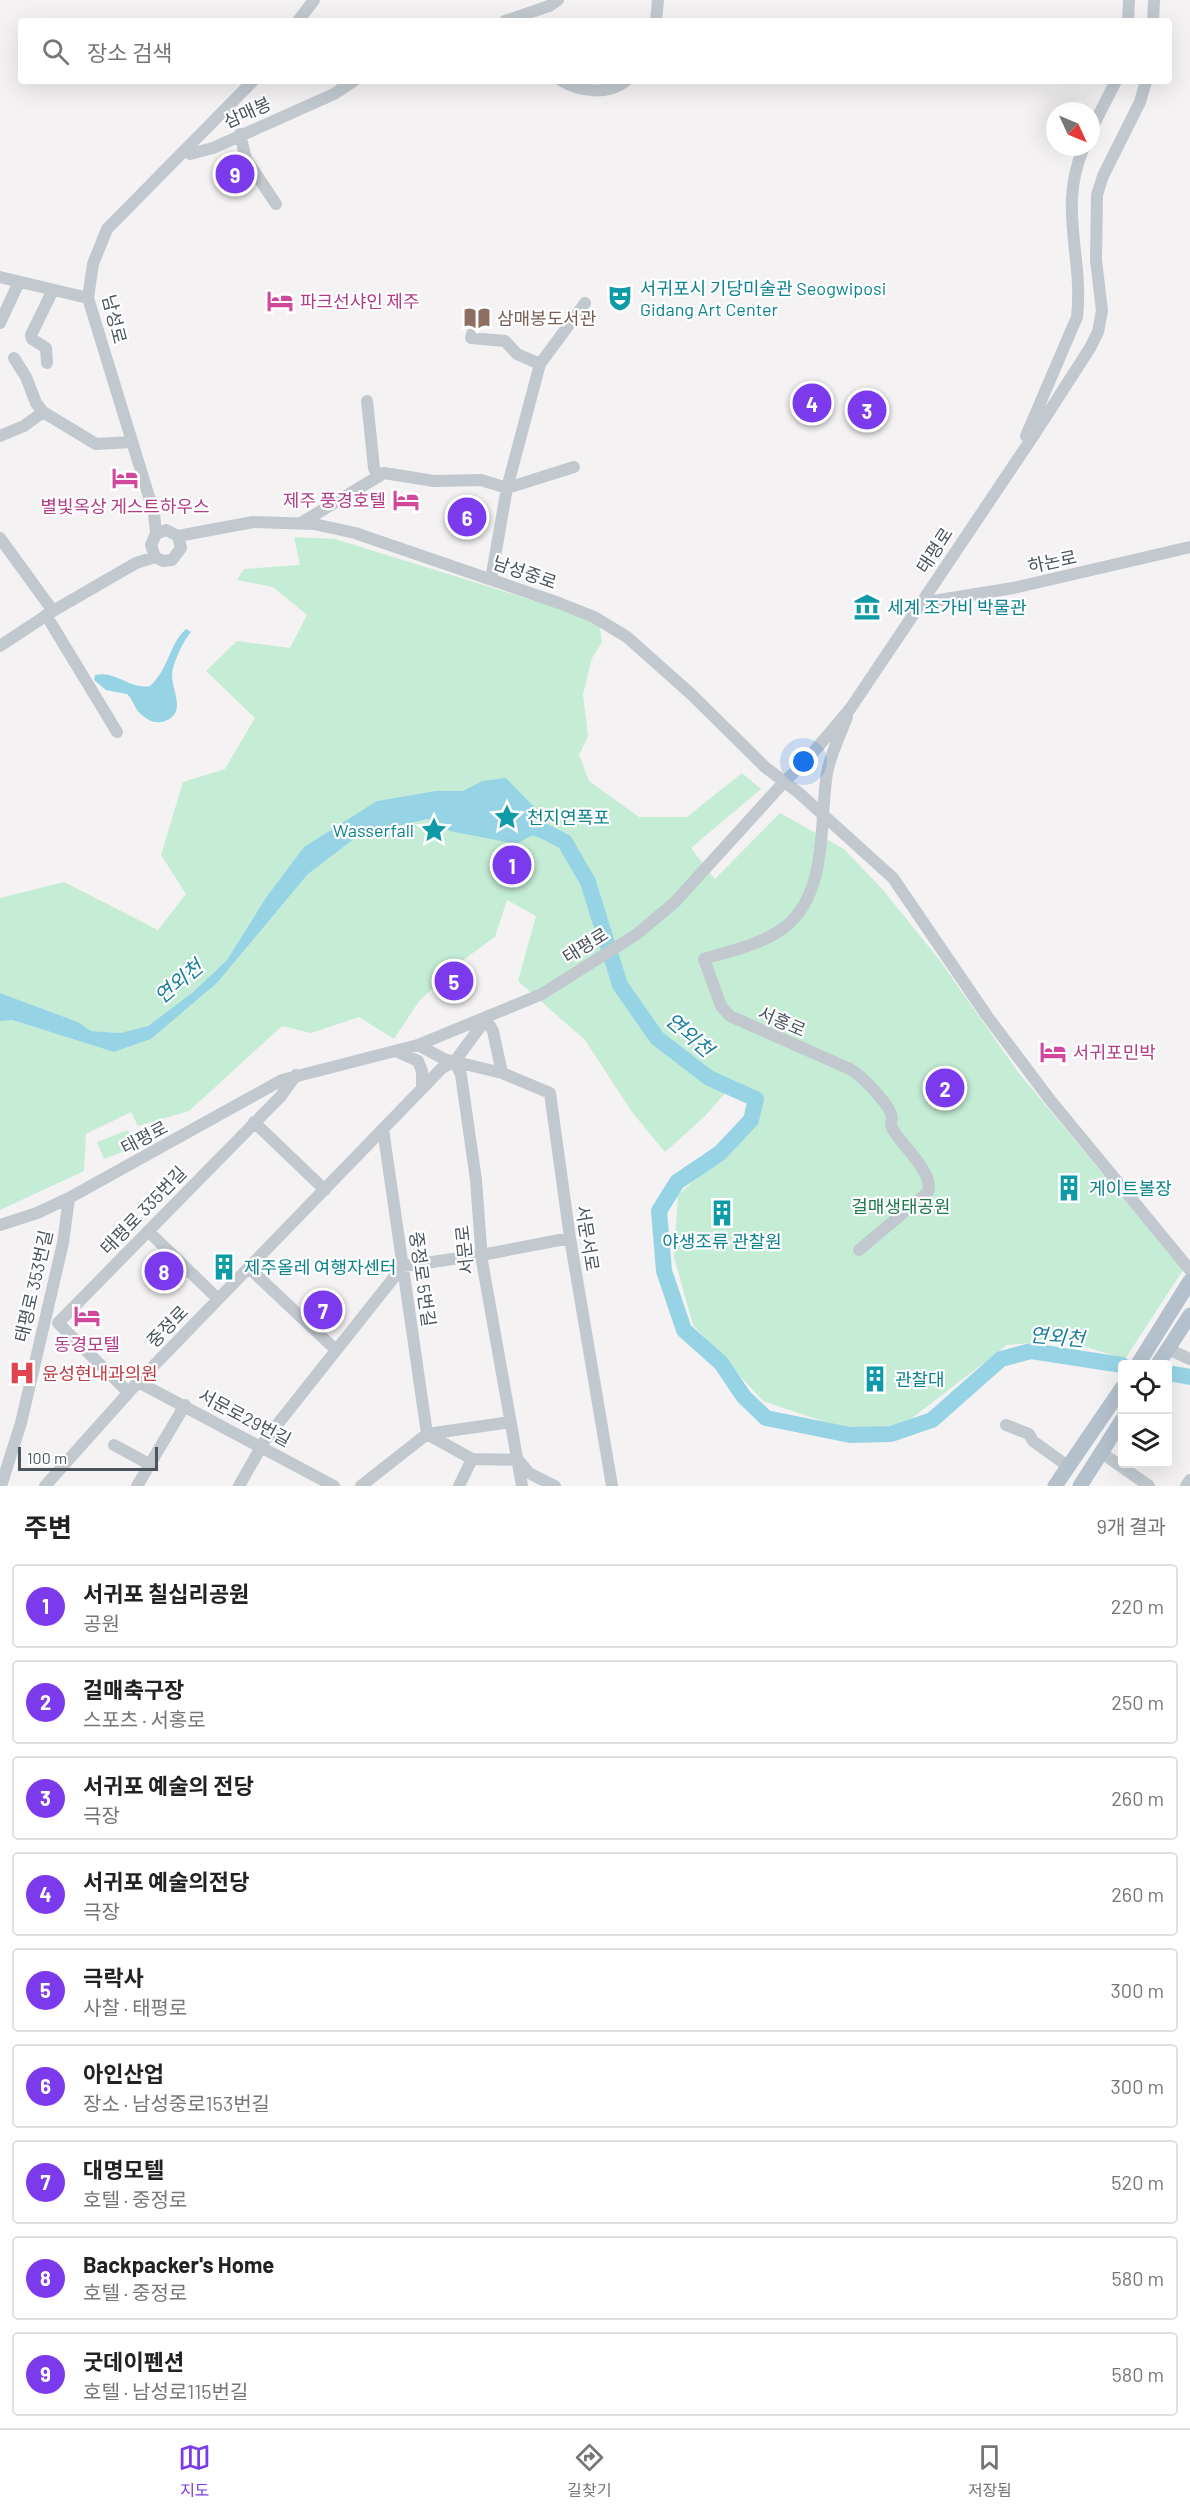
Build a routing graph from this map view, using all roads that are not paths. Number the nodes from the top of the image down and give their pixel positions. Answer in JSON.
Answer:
{"nodes":[{"id":1,"x":314,"y":0,"type":"edge"},
{"id":2,"x":558,"y":0,"type":"edge"},
{"id":3,"x":658,"y":0,"type":"edge"},
{"id":4,"x":1130,"y":0,"type":"edge"},
{"id":5,"x":1154,"y":0,"type":"edge"},
{"id":6,"x":300,"y":18,"type":"edge"},
{"id":7,"x":514,"y":18,"type":"edge"},
{"id":8,"x":656,"y":18,"type":"edge"},
{"id":9,"x":1128,"y":18,"type":"edge"},
{"id":10,"x":1153,"y":18,"type":"edge"},
{"id":11,"x":250,"y":84,"type":"edge"},
{"id":12,"x":349,"y":84,"type":"edge"},
{"id":13,"x":568,"y":84,"type":"edge"},
{"id":14,"x":619,"y":84,"type":"edge"},
{"id":15,"x":1114,"y":84,"type":"edge"},
{"id":16,"x":1145,"y":84,"type":"edge"},
{"id":17,"x":1100,"y":112,"type":"edge"},
{"id":18,"x":240,"y":134,"type":"junction"},
{"id":19,"x":186,"y":151,"type":"junction"},
{"id":20,"x":1081,"y":156,"type":"edge"},
{"id":21,"x":276,"y":204,"type":"dead end"},
{"id":22,"x":0,"y":277,"type":"edge"},
{"id":23,"x":19,"y":282,"type":"junction"},
{"id":24,"x":53,"y":290,"type":"junction"},
{"id":25,"x":88,"y":298,"type":"junction"},
{"id":26,"x":585,"y":303,"type":"dead end"},
{"id":27,"x":0,"y":323,"type":"edge"},
{"id":28,"x":472,"y":334,"type":"dead end"},
{"id":29,"x":14,"y":358,"type":"dead end"},
{"id":30,"x":47,"y":363,"type":"dead end"},
{"id":31,"x":540,"y":364,"type":"junction"},
{"id":32,"x":367,"y":401,"type":"dead end"},
{"id":33,"x":43,"y":412,"type":"junction"},
{"id":34,"x":0,"y":435,"type":"edge"},
{"id":35,"x":132,"y":442,"type":"junction"},
{"id":36,"x":1013,"y":463,"type":"junction"},
{"id":37,"x":574,"y":467,"type":"dead end"},
{"id":38,"x":378,"y":477,"type":"junction"},
{"id":39,"x":507,"y":488,"type":"junction"},
{"id":40,"x":301,"y":523,"type":"junction"},
{"id":41,"x":161,"y":532,"type":"junction"},
{"id":42,"x":0,"y":538,"type":"edge"},
{"id":43,"x":180,"y":539,"type":"junction"},
{"id":44,"x":1190,"y":547,"type":"edge"},
{"id":45,"x":153,"y":552,"type":"junction"},
{"id":46,"x":491,"y":579,"type":"junction"},
{"id":47,"x":921,"y":603,"type":"junction"},
{"id":48,"x":50,"y":613,"type":"junction"},
{"id":49,"x":0,"y":646,"type":"edge"},
{"id":50,"x":850,"y":709,"type":"junction"},
{"id":51,"x":117,"y":732,"type":"dead end"},
{"id":52,"x":784,"y":782,"type":"junction"},
{"id":53,"x":823,"y":815,"type":"junction"},
{"id":54,"x":486,"y":1019,"type":"junction"},
{"id":55,"x":418,"y":1045,"type":"junction"},
{"id":56,"x":395,"y":1050,"type":"junction"},
{"id":57,"x":455,"y":1061,"type":"junction"},
{"id":58,"x":502,"y":1073,"type":"junction"},
{"id":59,"x":296,"y":1075,"type":"junction"},
{"id":60,"x":422,"y":1088,"type":"junction"},
{"id":61,"x":254,"y":1122,"type":"junction"},
{"id":62,"x":383,"y":1129,"type":"junction"},
{"id":63,"x":325,"y":1190,"type":"junction"},
{"id":64,"x":69,"y":1198,"type":"junction"},
{"id":65,"x":0,"y":1226,"type":"edge"},
{"id":66,"x":148,"y":1231,"type":"junction"},
{"id":67,"x":570,"y":1238,"type":"junction"},
{"id":68,"x":859,"y":1250,"type":"dead end"},
{"id":69,"x":482,"y":1255,"type":"junction"},
{"id":70,"x":403,"y":1266,"type":"junction"},
{"id":71,"x":249,"y":1268,"type":"junction"},
{"id":72,"x":1190,"y":1270,"type":"edge"},
{"id":73,"x":1190,"y":1281,"type":"edge"},
{"id":74,"x":218,"y":1299,"type":"junction"},
{"id":75,"x":1190,"y":1315,"type":"edge"},
{"id":76,"x":43,"y":1320,"type":"junction"},
{"id":77,"x":58,"y":1323,"type":"junction"},
{"id":78,"x":1168,"y":1349,"type":"junction"},
{"id":79,"x":336,"y":1350,"type":"junction"},
{"id":80,"x":1190,"y":1359,"type":"edge"},
{"id":81,"x":1141,"y":1360,"type":"edge"},
{"id":82,"x":1161,"y":1360,"type":"edge"},
{"id":83,"x":138,"y":1382,"type":"junction"},
{"id":84,"x":128,"y":1392,"type":"junction"},
{"id":85,"x":1118,"y":1394,"type":"edge"},
{"id":86,"x":185,"y":1405,"type":"junction"},
{"id":87,"x":511,"y":1422,"type":"junction"},
{"id":88,"x":1006,"y":1425,"type":"dead end"},
{"id":89,"x":1118,"y":1426,"type":"edge"},
{"id":90,"x":427,"y":1434,"type":"junction"},
{"id":91,"x":114,"y":1445,"type":"dead end"},
{"id":92,"x":262,"y":1446,"type":"junction"},
{"id":93,"x":1101,"y":1453,"type":"junction"},
{"id":94,"x":472,"y":1459,"type":"junction"},
{"id":95,"x":518,"y":1460,"type":"junction"},
{"id":96,"x":149,"y":1464,"type":"junction"},
{"id":97,"x":1069,"y":1467,"type":"junction"},
{"id":98,"x":1190,"y":1480,"type":"edge"},
{"id":99,"x":1,"y":1486,"type":"edge"},
{"id":100,"x":45,"y":1486,"type":"edge"},
{"id":101,"x":137,"y":1486,"type":"edge"},
{"id":102,"x":239,"y":1486,"type":"edge"},
{"id":103,"x":334,"y":1486,"type":"edge"},
{"id":104,"x":361,"y":1486,"type":"edge"},
{"id":105,"x":459,"y":1486,"type":"edge"},
{"id":106,"x":522,"y":1486,"type":"edge"},
{"id":107,"x":555,"y":1486,"type":"edge"},
{"id":108,"x":612,"y":1486,"type":"edge"},
{"id":109,"x":1055,"y":1486,"type":"edge"},
{"id":110,"x":1080,"y":1486,"type":"edge"},
{"id":111,"x":1149,"y":1486,"type":"edge"},
{"id":112,"x":1186,"y":1486,"type":"edge"}],
"edges":[{"from":1,"to":6,"type":"street"},
{"from":2,"to":7,"type":"street"},
{"from":3,"to":8,"type":"street"},
{"from":4,"to":9,"type":"street"},
{"from":5,"to":10,"type":"street"},
{"from":11,"to":19,"type":"street","name":"남성로"},
{"from":12,"to":18,"type":"street","name":"삼매봉"},
{"from":13,"to":14,"type":"street"},
{"from":15,"to":17,"type":"street"},
{"from":16,"to":36,"type":"street","name":"태평로"},
{"from":18,"to":19,"type":"street","name":"삼매봉"},
{"from":18,"to":21,"type":"street"},
{"from":19,"to":25,"type":"street","name":"남성로"},
{"from":20,"to":36,"type":"street","name":"태평로"},
{"from":22,"to":23,"type":"street"},
{"from":23,"to":24,"type":"street"},
{"from":23,"to":27,"type":"street"},
{"from":24,"to":25,"type":"street"},
{"from":24,"to":30,"type":"street"},
{"from":25,"to":35,"type":"street","name":"남성로"},
{"from":26,"to":31,"type":"street"},
{"from":28,"to":31,"type":"street"},
{"from":29,"to":33,"type":"street"},
{"from":31,"to":39,"type":"street"},
{"from":32,"to":38,"type":"street"},
{"from":33,"to":34,"type":"street"},
{"from":33,"to":35,"type":"street"},
{"from":35,"to":41,"type":"street","name":"남성로"},
{"from":36,"to":47,"type":"street","name":"태평로"},
{"from":37,"to":39,"type":"street"},
{"from":38,"to":39,"type":"street"},
{"from":38,"to":40,"type":"street"},
{"from":39,"to":46,"type":"street"},
{"from":40,"to":43,"type":"street","name":"남성중로"},
{"from":40,"to":46,"type":"street","name":"남성중로"},
{"from":41,"to":43,"type":"street","name":"남성로"},
{"from":41,"to":45,"type":"street"},
{"from":42,"to":48,"type":"street"},
{"from":43,"to":45,"type":"street","name":"남성중로"},
{"from":44,"to":47,"type":"street","name":"하논로"},
{"from":45,"to":48,"type":"street"},
{"from":46,"to":52,"type":"street","name":"남성중로"},
{"from":47,"to":50,"type":"street","name":"태평로"},
{"from":48,"to":49,"type":"street"},
{"from":48,"to":51,"type":"street"},
{"from":50,"to":52,"type":"street","name":"태평로"},
{"from":50,"to":53,"type":"street"},
{"from":52,"to":53,"type":"street"},
{"from":52,"to":54,"type":"street","name":"태평로"},
{"from":53,"to":68,"type":"street","name":"서홍로"},
{"from":53,"to":72,"type":"street"},
{"from":54,"to":55,"type":"street","name":"태평로"},
{"from":54,"to":57,"type":"street"},
{"from":54,"to":58,"type":"street"},
{"from":55,"to":56,"type":"street","name":"태평로"},
{"from":55,"to":57,"type":"street","name":"서문서로"},
{"from":56,"to":59,"type":"street","name":"태평로"},
{"from":56,"to":60,"type":"street"},
{"from":57,"to":58,"type":"street","name":"서문서로"},
{"from":57,"to":60,"type":"street","name":"중정로"},
{"from":57,"to":69,"type":"street","name":"서문로"},
{"from":58,"to":67,"type":"street","name":"서문서로"},
{"from":59,"to":61,"type":"street","name":"태평로 335번길"},
{"from":59,"to":64,"type":"street","name":"태평로"},
{"from":60,"to":62,"type":"street","name":"중정로"},
{"from":61,"to":63,"type":"street"},
{"from":61,"to":66,"type":"street","name":"태평로 335번길"},
{"from":62,"to":63,"type":"street","name":"중정로"},
{"from":62,"to":70,"type":"street","name":"중정로 5번길"},
{"from":63,"to":71,"type":"street","name":"중정로"},
{"from":64,"to":65,"type":"street","name":"태평로"},
{"from":64,"to":76,"type":"street","name":"태평로 353번길"},
{"from":66,"to":74,"type":"street"},
{"from":66,"to":77,"type":"street","name":"태평로 335번길"},
{"from":67,"to":69,"type":"street"},
{"from":67,"to":108,"type":"street","name":"서문서로"},
{"from":69,"to":70,"type":"street"},
{"from":69,"to":87,"type":"street","name":"서문로"},
{"from":70,"to":79,"type":"street"},
{"from":70,"to":90,"type":"street","name":"중정로 5번길"},
{"from":71,"to":74,"type":"street","name":"중정로"},
{"from":71,"to":79,"type":"street"},
{"from":73,"to":81,"type":"main road"},
{"from":74,"to":83,"type":"street","name":"중정로"},
{"from":75,"to":78,"type":"main road"},
{"from":76,"to":77,"type":"street"},
{"from":76,"to":99,"type":"street","name":"태평로 353번길"},
{"from":77,"to":84,"type":"street"},
{"from":78,"to":80,"type":"street"},
{"from":78,"to":82,"type":"main road"},
{"from":79,"to":92,"type":"street"},
{"from":83,"to":84,"type":"street","name":"중정로"},
{"from":83,"to":86,"type":"street","name":"서문로29번길"},
{"from":84,"to":100,"type":"street","name":"중정로"},
{"from":85,"to":97,"type":"main road"},
{"from":86,"to":92,"type":"street","name":"서문로29번길"},
{"from":86,"to":96,"type":"street"},
{"from":87,"to":90,"type":"street"},
{"from":87,"to":95,"type":"street","name":"서문로"},
{"from":88,"to":97,"type":"street"},
{"from":89,"to":93,"type":"main road"},
{"from":90,"to":94,"type":"street"},
{"from":90,"to":104,"type":"street"},
{"from":91,"to":96,"type":"street"},
{"from":92,"to":102,"type":"street"},
{"from":92,"to":103,"type":"street","name":"서문로29번길"},
{"from":93,"to":110,"type":"main road"},
{"from":93,"to":111,"type":"street"},
{"from":94,"to":95,"type":"street"},
{"from":94,"to":105,"type":"street"},
{"from":95,"to":106,"type":"street","name":"서문로"},
{"from":95,"to":107,"type":"street"},
{"from":96,"to":101,"type":"street"},
{"from":97,"to":109,"type":"main road"},
{"from":98,"to":112,"type":"street"}]}
